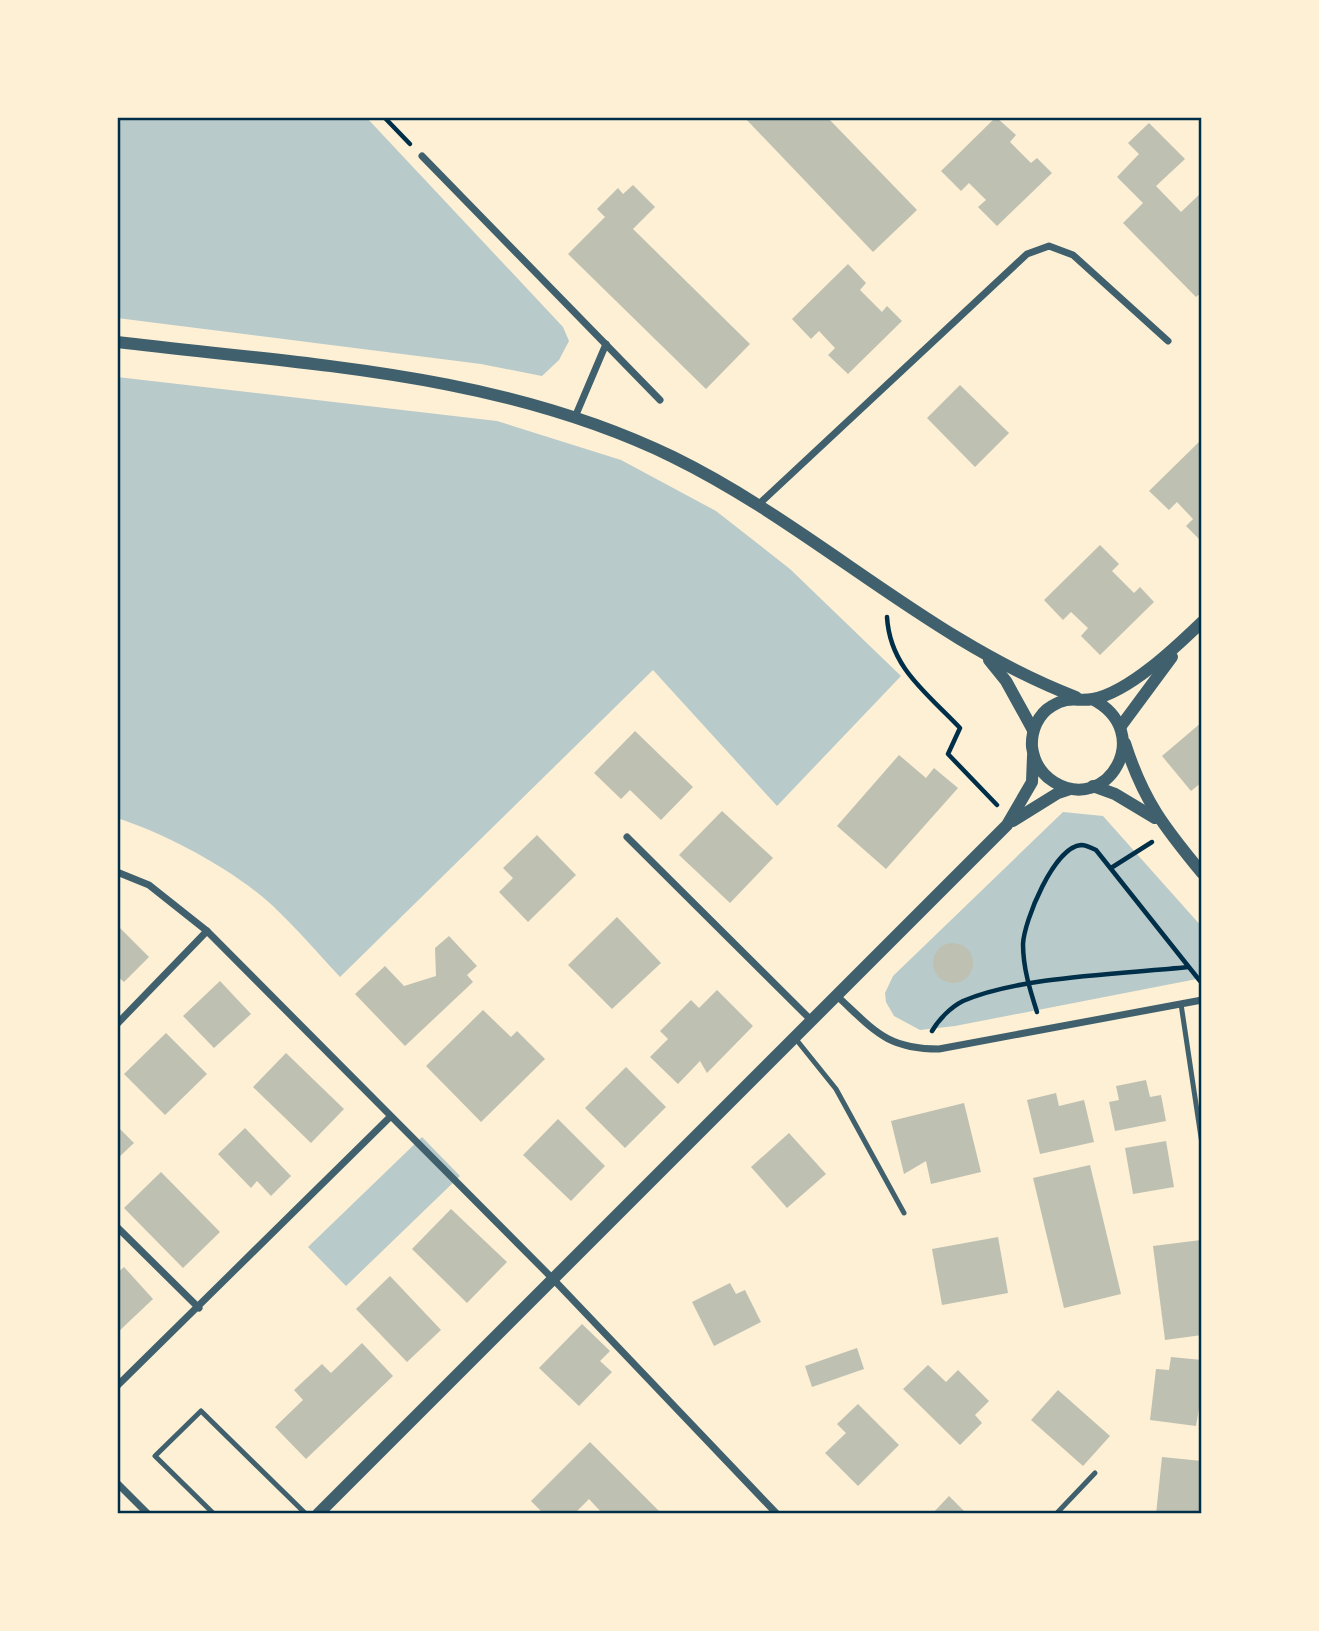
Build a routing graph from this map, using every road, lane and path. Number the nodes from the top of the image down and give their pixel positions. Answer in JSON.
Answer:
{"nodes":[{"id":1,"x":384,"y":117,"type":"edge"},
{"id":2,"x":422,"y":156,"type":"joint"},
{"id":3,"x":1168,"y":341,"type":"dead end"},
{"id":4,"x":117,"y":342,"type":"edge"},
{"id":5,"x":606,"y":345,"type":"junction"},
{"id":6,"x":660,"y":400,"type":"dead end"},
{"id":7,"x":575,"y":417,"type":"junction"},
{"id":8,"x":758,"y":505,"type":"junction"},
{"id":9,"x":885,"y":589,"type":"junction"},
{"id":10,"x":1202,"y":622,"type":"edge"},
{"id":11,"x":1189,"y":635,"type":"junction"},
{"id":12,"x":984,"y":655,"type":"junction"},
{"id":13,"x":1076,"y":697,"type":"junction"},
{"id":14,"x":1092,"y":699,"type":"junction"},
{"id":15,"x":1033,"y":730,"type":"junction"},
{"id":16,"x":1122,"y":733,"type":"junction"},
{"id":17,"x":1033,"y":756,"type":"junction"},
{"id":18,"x":1093,"y":786,"type":"junction"},
{"id":19,"x":1073,"y":789,"type":"junction"},
{"id":20,"x":1158,"y":820,"type":"junction"},
{"id":21,"x":1009,"y":822,"type":"junction"},
{"id":22,"x":1167,"y":832,"type":"junction"},
{"id":23,"x":627,"y":837,"type":"dead end"},
{"id":24,"x":1111,"y":869,"type":"junction"},
{"id":25,"x":117,"y":872,"type":"edge"},
{"id":26,"x":1202,"y":873,"type":"edge"},
{"id":27,"x":207,"y":932,"type":"junction"},
{"id":28,"x":1189,"y":967,"type":"junction"},
{"id":29,"x":1202,"y":984,"type":"edge"},
{"id":30,"x":1028,"y":985,"type":"junction"},
{"id":31,"x":838,"y":996,"type":"junction"},
{"id":32,"x":1202,"y":1000,"type":"edge"},
{"id":33,"x":1181,"y":1004,"type":"junction"},
{"id":34,"x":812,"y":1021,"type":"junction"},
{"id":35,"x":117,"y":1024,"type":"edge"},
{"id":36,"x":1042,"y":1030,"type":"junction"},
{"id":37,"x":795,"y":1038,"type":"junction"},
{"id":38,"x":923,"y":1049,"type":"junction"},
{"id":39,"x":390,"y":1117,"type":"junction"},
{"id":40,"x":1202,"y":1144,"type":"edge"},
{"id":41,"x":904,"y":1213,"type":"dead end"},
{"id":42,"x":117,"y":1227,"type":"edge"},
{"id":43,"x":553,"y":1279,"type":"junction"},
{"id":44,"x":199,"y":1308,"type":"junction"},
{"id":45,"x":117,"y":1386,"type":"edge"},
{"id":46,"x":1095,"y":1473,"type":"dead end"},
{"id":47,"x":117,"y":1483,"type":"edge"},
{"id":48,"x":148,"y":1514,"type":"edge"},
{"id":49,"x":215,"y":1514,"type":"edge"},
{"id":50,"x":306,"y":1514,"type":"edge"},
{"id":51,"x":318,"y":1514,"type":"edge"},
{"id":52,"x":777,"y":1514,"type":"edge"},
{"id":53,"x":1056,"y":1514,"type":"edge"}],
"edges":[{"from":1,"to":2,"type":"path"},
{"from":2,"to":5,"type":"street"},
{"from":3,"to":8,"type":"street"},
{"from":4,"to":7,"type":"street"},
{"from":5,"to":6,"type":"street"},
{"from":5,"to":7,"type":"street"},
{"from":7,"to":8,"type":"street"},
{"from":8,"to":9,"type":"street"},
{"from":9,"to":12,"type":"street"},
{"from":9,"to":21,"type":"path"},
{"from":10,"to":11,"type":"street"},
{"from":11,"to":14,"type":"street"},
{"from":11,"to":16,"type":"street"},
{"from":12,"to":13,"type":"street"},
{"from":12,"to":15,"type":"street"},
{"from":13,"to":14,"type":"street"},
{"from":13,"to":15,"type":"street"},
{"from":14,"to":16,"type":"street"},
{"from":15,"to":17,"type":"street"},
{"from":16,"to":18,"type":"street"},
{"from":16,"to":20,"type":"street"},
{"from":17,"to":19,"type":"street"},
{"from":17,"to":21,"type":"street"},
{"from":18,"to":19,"type":"street"},
{"from":18,"to":20,"type":"street"},
{"from":19,"to":21,"type":"street"},
{"from":20,"to":22,"type":"street"},
{"from":21,"to":31,"type":"street"},
{"from":22,"to":24,"type":"path"},
{"from":22,"to":26,"type":"street"},
{"from":23,"to":34,"type":"street"},
{"from":24,"to":28,"type":"path"},
{"from":24,"to":30,"type":"path"},
{"from":25,"to":27,"type":"street"},
{"from":27,"to":35,"type":"street"},
{"from":27,"to":39,"type":"street"},
{"from":28,"to":29,"type":"path"},
{"from":28,"to":30,"type":"path"},
{"from":30,"to":36,"type":"path"},
{"from":30,"to":38,"type":"path"},
{"from":31,"to":34,"type":"street"},
{"from":31,"to":38,"type":"street"},
{"from":32,"to":33,"type":"street"},
{"from":33,"to":36,"type":"street"},
{"from":33,"to":40,"type":"lane"},
{"from":34,"to":37,"type":"street"},
{"from":36,"to":38,"type":"street"},
{"from":37,"to":41,"type":"lane"},
{"from":37,"to":43,"type":"street"},
{"from":39,"to":43,"type":"street"},
{"from":39,"to":44,"type":"street"},
{"from":42,"to":44,"type":"street"},
{"from":43,"to":51,"type":"street"},
{"from":43,"to":52,"type":"street"},
{"from":44,"to":45,"type":"street"},
{"from":46,"to":53,"type":"lane"},
{"from":47,"to":48,"type":"street"},
{"from":49,"to":50,"type":"lane"}]}
